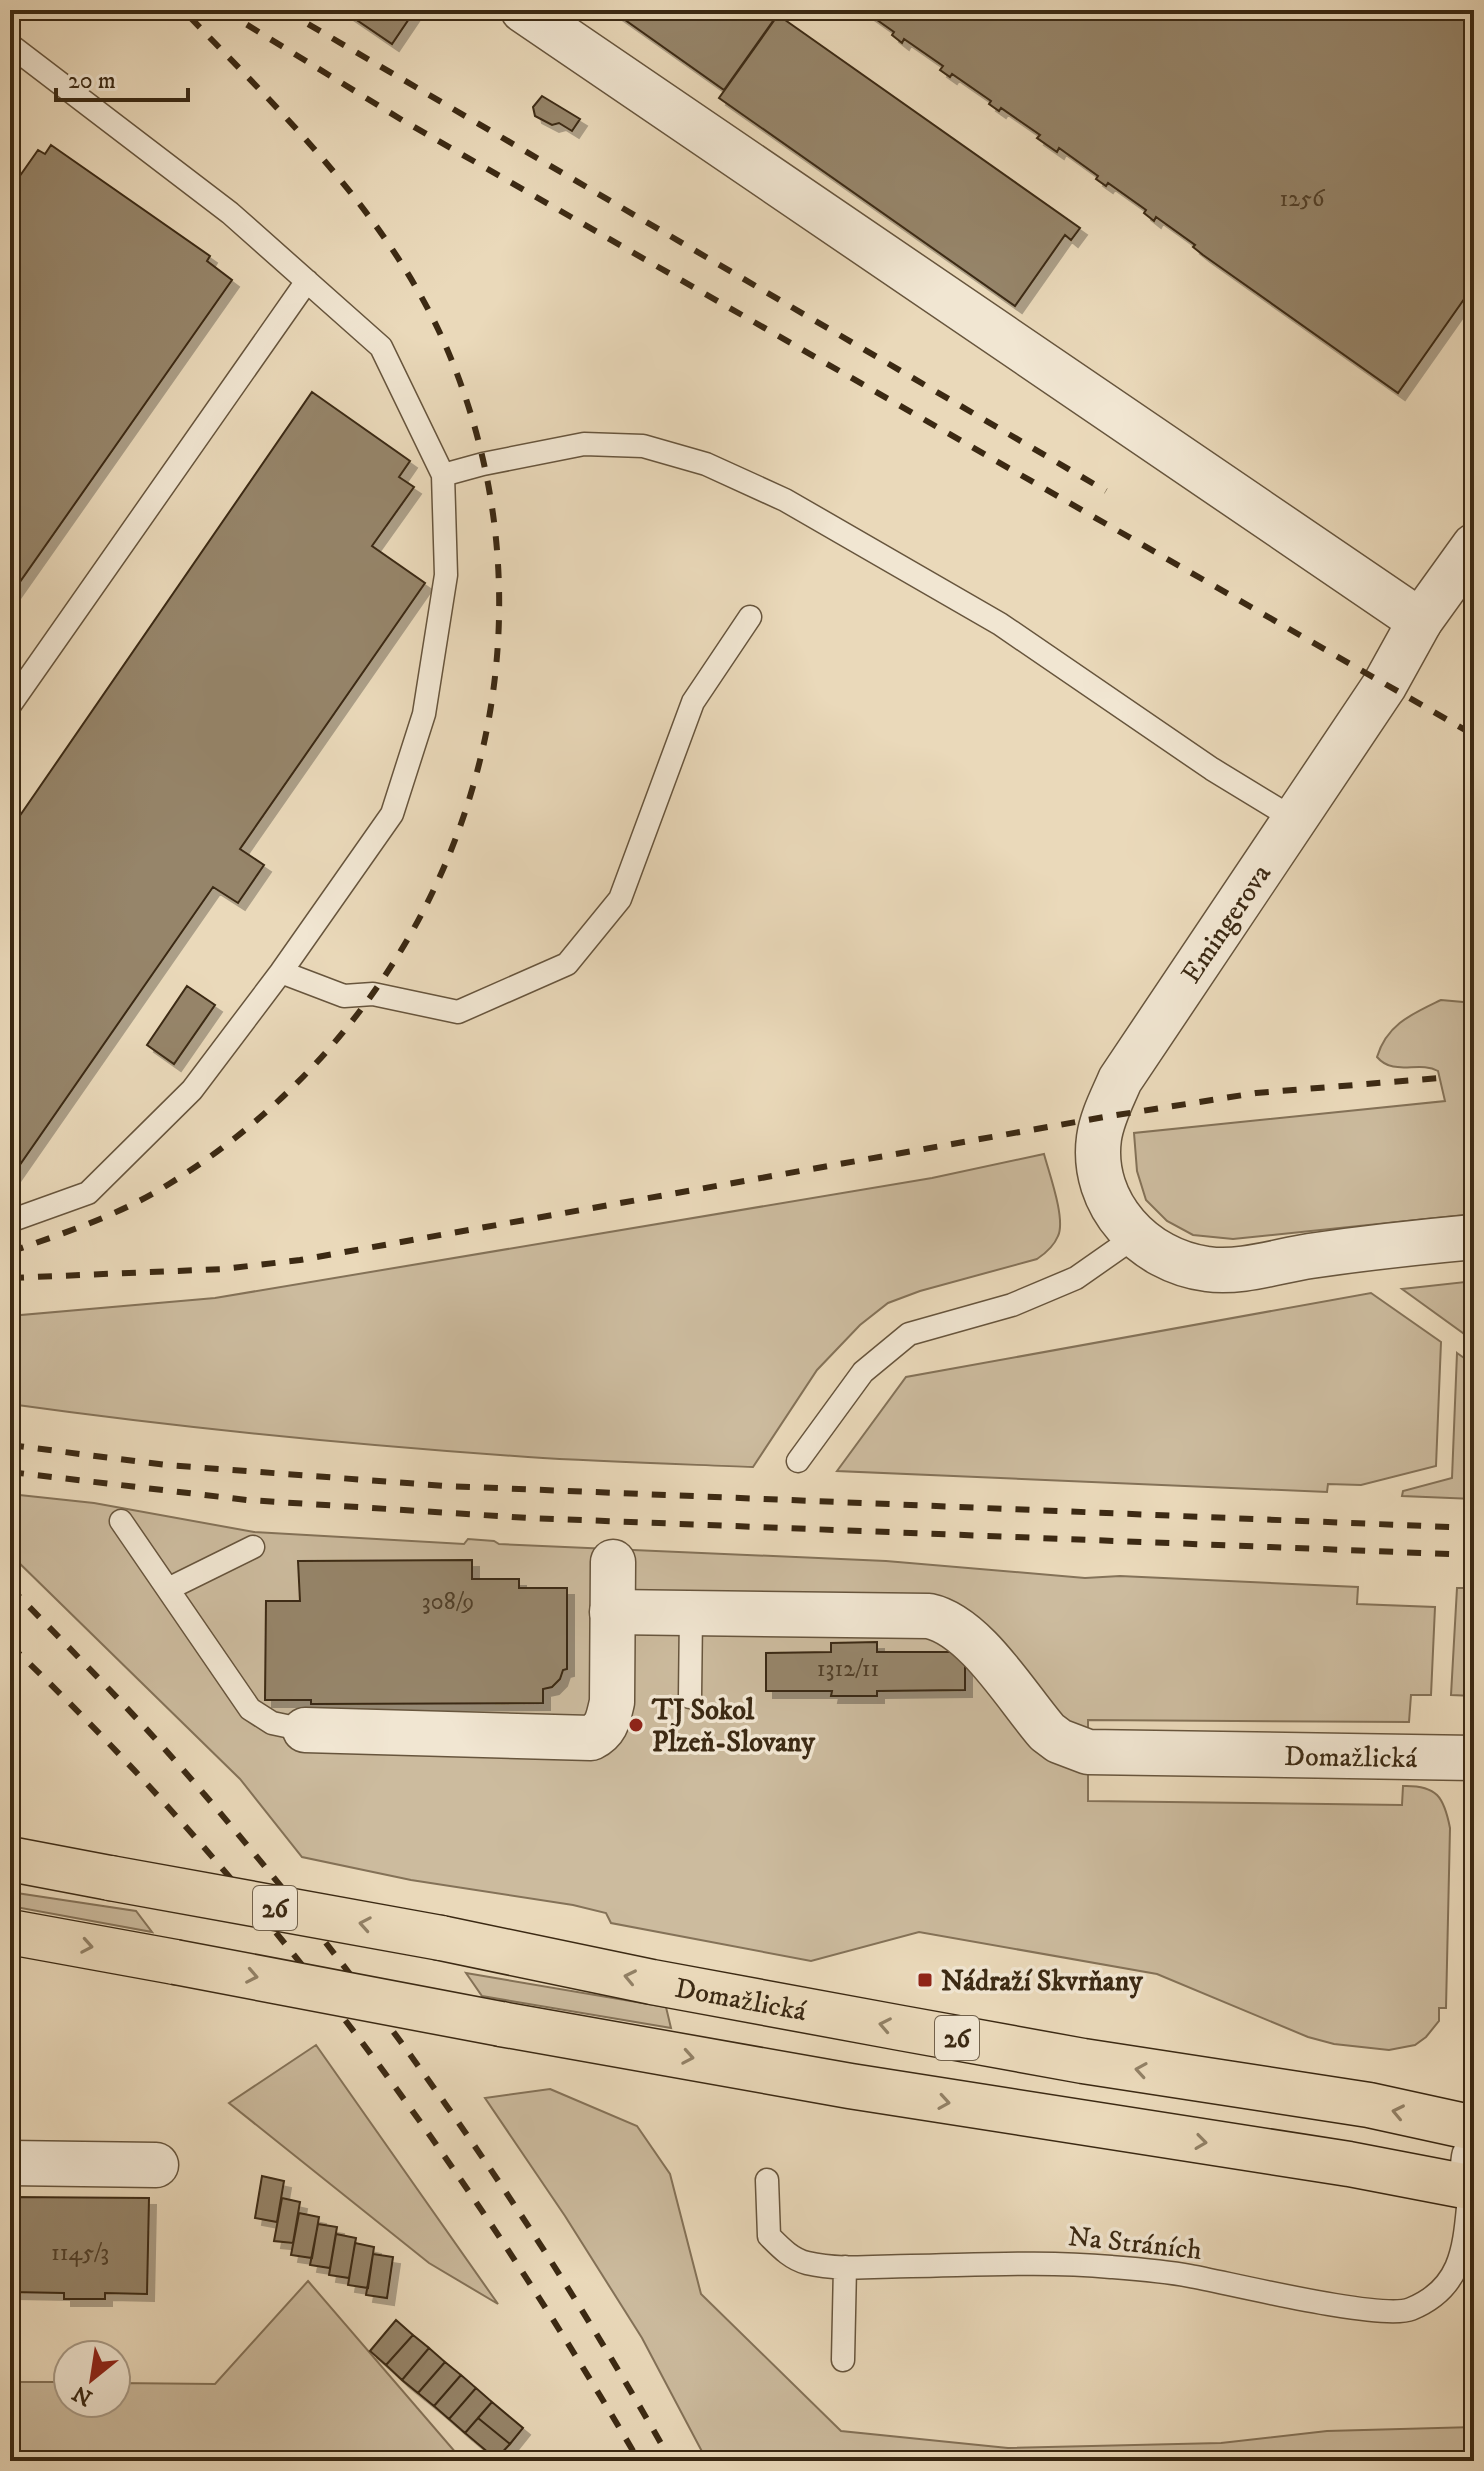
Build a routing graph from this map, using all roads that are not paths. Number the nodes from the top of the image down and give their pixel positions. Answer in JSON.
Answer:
{"nodes":[{"id":1,"x":523,"y":10,"type":"edge"},
{"id":2,"x":10,"y":45,"type":"edge"},
{"id":3,"x":307,"y":281,"type":"junction"},
{"id":4,"x":443,"y":475,"type":"junction"},
{"id":5,"x":1474,"y":546,"type":"edge"},
{"id":6,"x":750,"y":617,"type":"dead end"},
{"id":7,"x":1420,"y":621,"type":"junction"},
{"id":8,"x":10,"y":705,"type":"edge"},
{"id":9,"x":1294,"y":819,"type":"junction"},
{"id":10,"x":281,"y":972,"type":"junction"},
{"id":11,"x":10,"y":1221,"type":"edge"},
{"id":12,"x":1136,"y":1236,"type":"junction"},
{"id":13,"x":1474,"y":1237,"type":"edge"},
{"id":14,"x":798,"y":1461,"type":"dead end"},
{"id":15,"x":121,"y":1521,"type":"dead end"},
{"id":16,"x":253,"y":1547,"type":"dead end"},
{"id":17,"x":613,"y":1562,"type":"dead end"},
{"id":18,"x":168,"y":1589,"type":"junction"},
{"id":19,"x":612,"y":1612,"type":"junction"},
{"id":20,"x":691,"y":1613,"type":"junction"},
{"id":21,"x":690,"y":1697,"type":"dead end"},
{"id":22,"x":305,"y":1730,"type":"joint"},
{"id":23,"x":1474,"y":1758,"type":"edge"},
{"id":24,"x":10,"y":1859,"type":"edge"},
{"id":25,"x":10,"y":1932,"type":"edge"},
{"id":26,"x":1474,"y":2128,"type":"edge"},
{"id":27,"x":10,"y":2163,"type":"edge"},
{"id":28,"x":156,"y":2165,"type":"dead end"},
{"id":29,"x":1473,"y":2178,"type":"edge"},
{"id":30,"x":767,"y":2180,"type":"dead end"},
{"id":31,"x":845,"y":2267,"type":"junction"},
{"id":32,"x":843,"y":2360,"type":"dead end"}],
"edges":[{"from":1,"to":7,"type":"street"},
{"from":2,"to":3,"type":"lane"},
{"from":3,"to":4,"type":"lane"},
{"from":3,"to":8,"type":"lane"},
{"from":4,"to":9,"type":"lane"},
{"from":4,"to":10,"type":"lane"},
{"from":5,"to":7,"type":"street","name":"Emingerova"},
{"from":6,"to":10,"type":"lane"},
{"from":7,"to":9,"type":"street","name":"Emingerova"},
{"from":9,"to":12,"type":"street","name":"Emingerova"},
{"from":10,"to":11,"type":"lane"},
{"from":12,"to":13,"type":"street","name":"Emingerova"},
{"from":12,"to":14,"type":"lane"},
{"from":15,"to":18,"type":"lane"},
{"from":16,"to":18,"type":"lane"},
{"from":17,"to":19,"type":"street"},
{"from":18,"to":22,"type":"lane"},
{"from":19,"to":20,"type":"street","name":"Domažlická"},
{"from":19,"to":22,"type":"street"},
{"from":20,"to":21,"type":"lane"},
{"from":20,"to":23,"type":"street","name":"Domažlická"},
{"from":26,"to":24,"type":"main road","name":"Domažlická","number":"26","one_way":true,"bridge":true},
{"from":25,"to":29,"type":"main road","number":"26","one_way":true,"bridge":true},
{"from":27,"to":28,"type":"street"},
{"from":29,"to":31,"type":"lane","name":"Na Stráních"},
{"from":30,"to":31,"type":"lane","name":"Na Stráních"},
{"from":31,"to":32,"type":"lane"}]}
